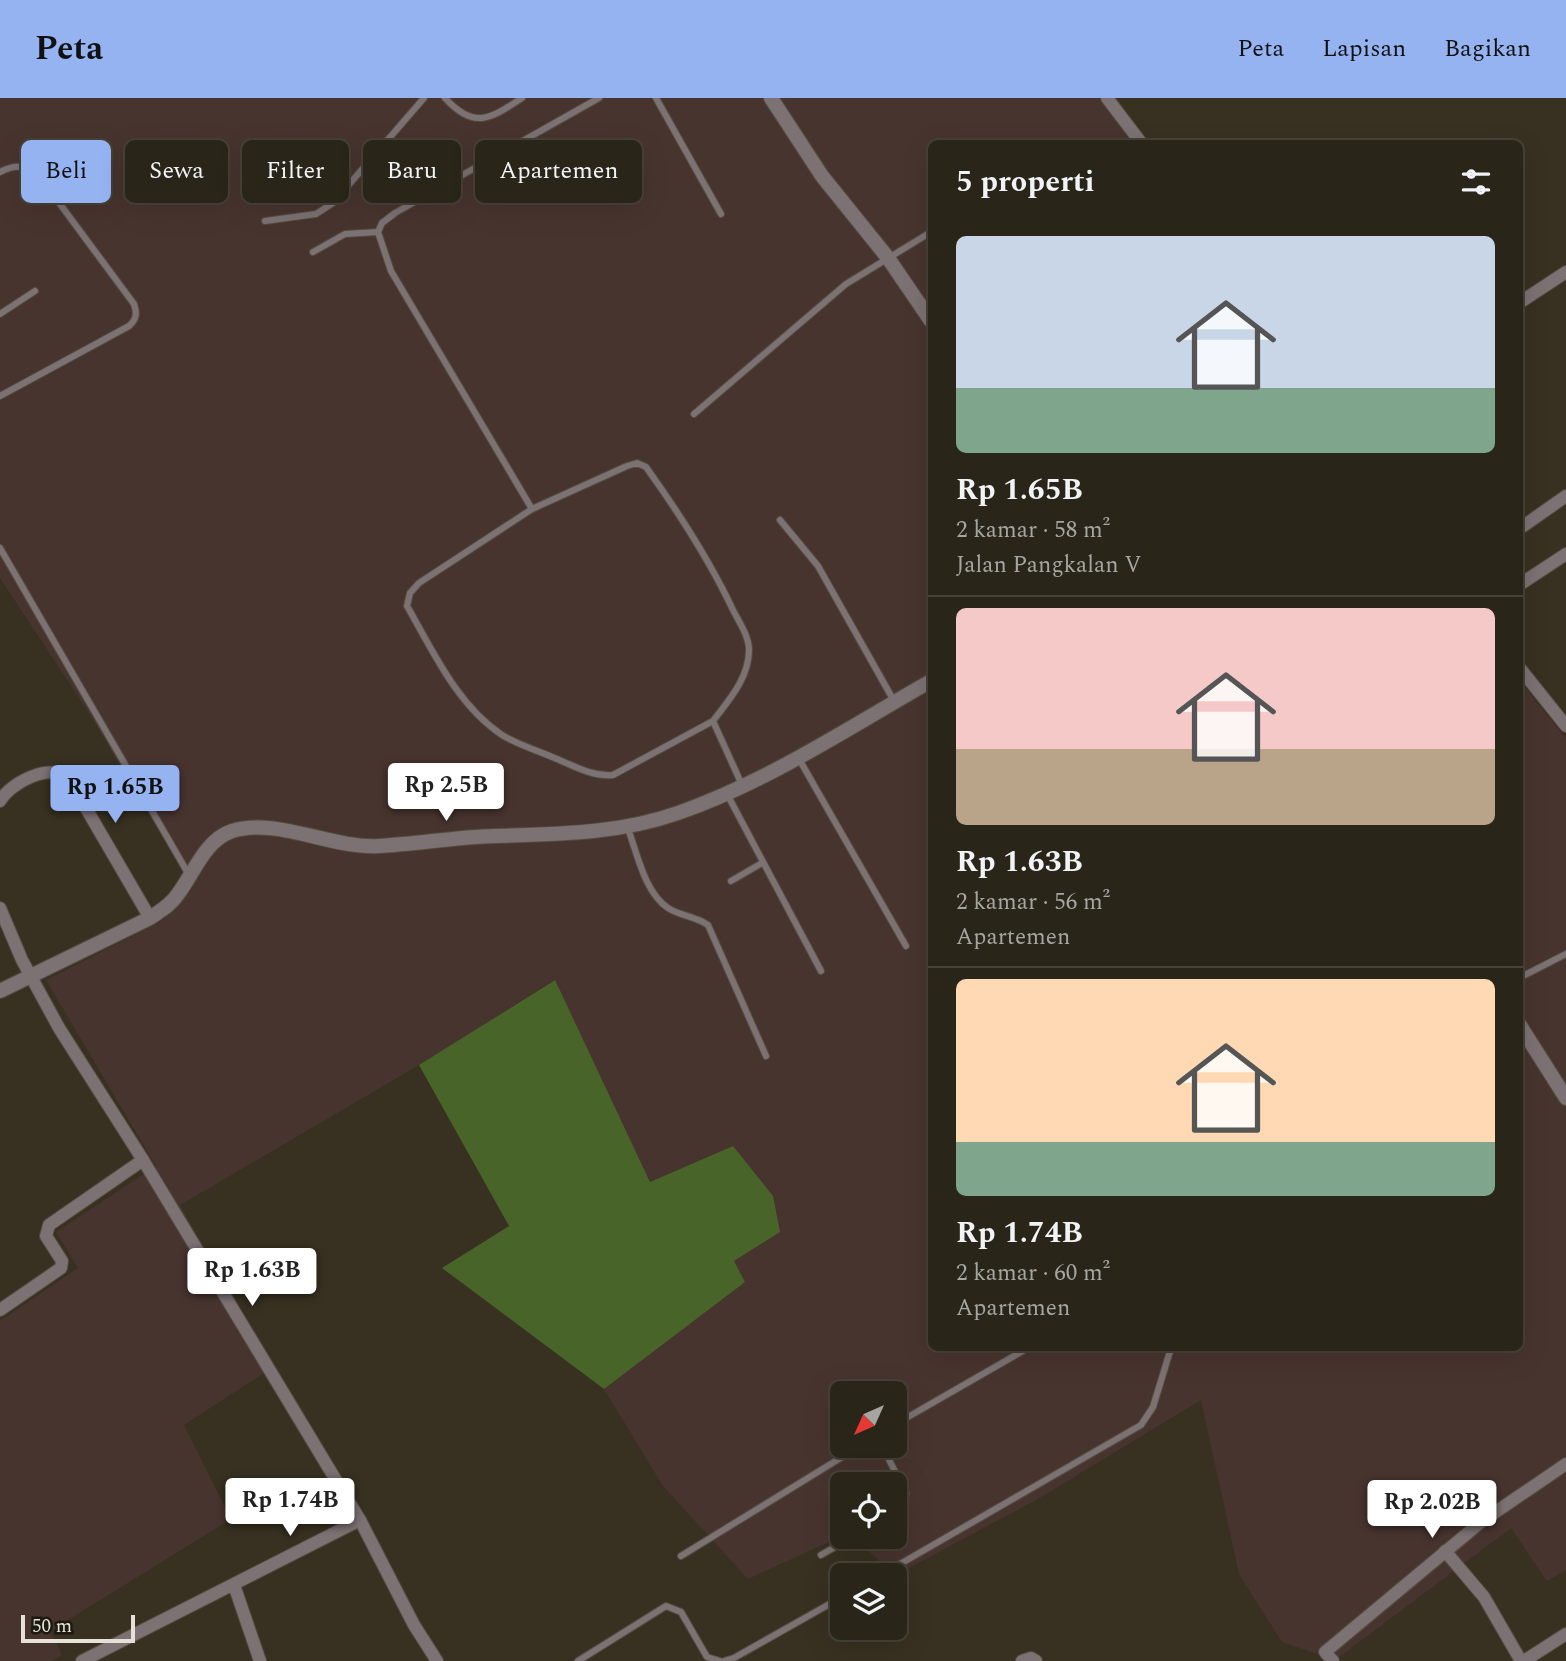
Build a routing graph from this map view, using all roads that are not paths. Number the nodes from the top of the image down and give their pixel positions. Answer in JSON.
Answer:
{"nodes":[{"id":1,"x":424,"y":98,"type":"edge"},
{"id":2,"x":445,"y":98,"type":"edge"},
{"id":3,"x":522,"y":98,"type":"edge"},
{"id":4,"x":599,"y":98,"type":"edge"},
{"id":5,"x":656,"y":98,"type":"edge"},
{"id":6,"x":771,"y":98,"type":"edge"},
{"id":7,"x":1107,"y":98,"type":"edge"},
{"id":8,"x":1139,"y":140,"type":"edge"},
{"id":9,"x":0,"y":172,"type":"edge"},
{"id":10,"x":721,"y":214,"type":"dead end"},
{"id":11,"x":265,"y":221,"type":"dead end"},
{"id":12,"x":377,"y":232,"type":"junction"},
{"id":13,"x":928,"y":234,"type":"edge"},
{"id":14,"x":313,"y":252,"type":"dead end"},
{"id":15,"x":888,"y":258,"type":"junction"},
{"id":16,"x":1566,"y":272,"type":"edge"},
{"id":17,"x":35,"y":291,"type":"dead end"},
{"id":18,"x":1523,"y":300,"type":"edge"},
{"id":19,"x":0,"y":314,"type":"edge"},
{"id":20,"x":928,"y":317,"type":"edge"},
{"id":21,"x":0,"y":396,"type":"edge"},
{"id":22,"x":694,"y":414,"type":"dead end"},
{"id":23,"x":1566,"y":496,"type":"edge"},
{"id":24,"x":533,"y":509,"type":"junction"},
{"id":25,"x":780,"y":520,"type":"dead end"},
{"id":26,"x":1523,"y":526,"type":"edge"},
{"id":27,"x":0,"y":548,"type":"edge"},
{"id":28,"x":1566,"y":554,"type":"edge"},
{"id":29,"x":1523,"y":582,"type":"edge"},
{"id":30,"x":1523,"y":672,"type":"edge"},
{"id":31,"x":928,"y":683,"type":"edge"},
{"id":32,"x":894,"y":702,"type":"junction"},
{"id":33,"x":713,"y":721,"type":"junction"},
{"id":34,"x":1566,"y":726,"type":"edge"},
{"id":35,"x":799,"y":759,"type":"junction"},
{"id":36,"x":743,"y":788,"type":"junction"},
{"id":37,"x":727,"y":794,"type":"junction"},
{"id":38,"x":0,"y":801,"type":"edge"},
{"id":39,"x":627,"y":826,"type":"junction"},
{"id":40,"x":762,"y":863,"type":"junction"},
{"id":41,"x":189,"y":875,"type":"junction"},
{"id":42,"x":731,"y":880,"type":"dead end"},
{"id":43,"x":0,"y":908,"type":"edge"},
{"id":44,"x":150,"y":918,"type":"junction"},
{"id":45,"x":906,"y":946,"type":"dead end"},
{"id":46,"x":1566,"y":954,"type":"edge"},
{"id":47,"x":821,"y":971,"type":"dead end"},
{"id":48,"x":31,"y":976,"type":"junction"},
{"id":49,"x":1523,"y":976,"type":"edge"},
{"id":50,"x":0,"y":990,"type":"edge"},
{"id":51,"x":1523,"y":1030,"type":"edge"},
{"id":52,"x":766,"y":1056,"type":"dead end"},
{"id":53,"x":1566,"y":1098,"type":"edge"},
{"id":54,"x":143,"y":1160,"type":"junction"},
{"id":55,"x":0,"y":1310,"type":"edge"},
{"id":56,"x":1023,"y":1351,"type":"edge"},
{"id":57,"x":1170,"y":1351,"type":"edge"},
{"id":58,"x":907,"y":1418,"type":"edge"},
{"id":59,"x":840,"y":1458,"type":"edge"},
{"id":60,"x":1566,"y":1464,"type":"edge"},
{"id":61,"x":360,"y":1520,"type":"junction"},
{"id":62,"x":831,"y":1549,"type":"edge"},
{"id":63,"x":1445,"y":1551,"type":"junction"},
{"id":64,"x":821,"y":1555,"type":"dead end"},
{"id":65,"x":681,"y":1556,"type":"dead end"},
{"id":66,"x":902,"y":1563,"type":"edge"},
{"id":67,"x":234,"y":1585,"type":"junction"},
{"id":68,"x":830,"y":1604,"type":"edge"},
{"id":69,"x":1566,"y":1634,"type":"edge"},
{"id":70,"x":82,"y":1661,"type":"edge"},
{"id":71,"x":260,"y":1661,"type":"edge"},
{"id":72,"x":437,"y":1661,"type":"edge"},
{"id":73,"x":578,"y":1661,"type":"edge"},
{"id":74,"x":722,"y":1661,"type":"edge"},
{"id":75,"x":1022,"y":1661,"type":"edge"},
{"id":76,"x":1035,"y":1661,"type":"edge"},
{"id":77,"x":1333,"y":1661,"type":"edge"},
{"id":78,"x":1522,"y":1661,"type":"edge"}],
"edges":[{"from":1,"to":11,"type":"lane"},
{"from":2,"to":3,"type":"lane"},
{"from":4,"to":12,"type":"lane"},
{"from":5,"to":10,"type":"lane"},
{"from":6,"to":15,"type":"street"},
{"from":7,"to":8,"type":"street"},
{"from":9,"to":21,"type":"lane"},
{"from":12,"to":14,"type":"lane"},
{"from":12,"to":24,"type":"lane"},
{"from":13,"to":15,"type":"lane"},
{"from":15,"to":20,"type":"street"},
{"from":15,"to":22,"type":"lane"},
{"from":16,"to":18,"type":"street"},
{"from":17,"to":19,"type":"lane"},
{"from":23,"to":26,"type":"street"},
{"from":24,"to":33,"type":"lane"},
{"from":24,"to":33,"type":"lane"},
{"from":25,"to":32,"type":"lane"},
{"from":27,"to":41,"type":"lane"},
{"from":28,"to":29,"type":"street"},
{"from":30,"to":34,"type":"street"},
{"from":31,"to":32,"type":"street"},
{"from":32,"to":35,"type":"street"},
{"from":33,"to":36,"type":"lane"},
{"from":35,"to":36,"type":"street"},
{"from":35,"to":45,"type":"lane"},
{"from":36,"to":37,"type":"street"},
{"from":37,"to":39,"type":"street"},
{"from":37,"to":40,"type":"lane"},
{"from":38,"to":44,"type":"street"},
{"from":39,"to":41,"type":"street"},
{"from":39,"to":52,"type":"lane"},
{"from":40,"to":42,"type":"lane"},
{"from":40,"to":47,"type":"lane"},
{"from":41,"to":44,"type":"street"},
{"from":43,"to":48,"type":"street"},
{"from":44,"to":48,"type":"street"},
{"from":46,"to":49,"type":"lane"},
{"from":48,"to":50,"type":"street"},
{"from":48,"to":54,"type":"street"},
{"from":51,"to":53,"type":"street"},
{"from":54,"to":55,"type":"street"},
{"from":54,"to":61,"type":"street"},
{"from":56,"to":58,"type":"lane"},
{"from":57,"to":66,"type":"lane"},
{"from":59,"to":65,"type":"lane"},
{"from":60,"to":63,"type":"street"},
{"from":61,"to":67,"type":"street"},
{"from":61,"to":72,"type":"street"},
{"from":62,"to":64,"type":"lane"},
{"from":63,"to":77,"type":"street"},
{"from":63,"to":78,"type":"street"},
{"from":67,"to":70,"type":"street"},
{"from":67,"to":71,"type":"street"},
{"from":68,"to":74,"type":"lane"},
{"from":69,"to":78,"type":"street"},
{"from":73,"to":74,"type":"lane"},
{"from":75,"to":76,"type":"street"}]}
